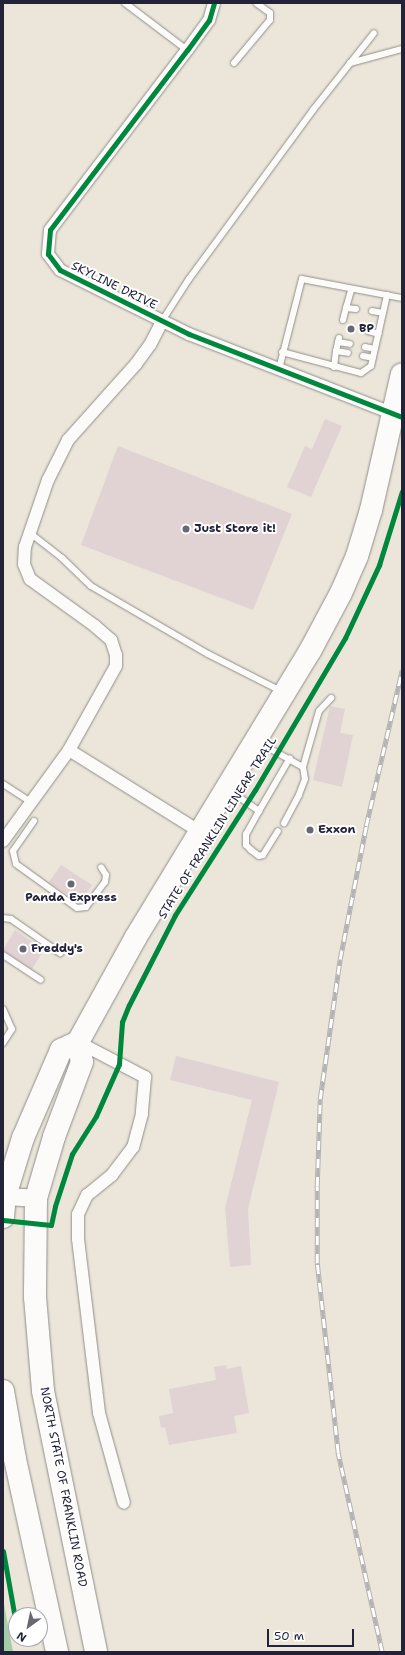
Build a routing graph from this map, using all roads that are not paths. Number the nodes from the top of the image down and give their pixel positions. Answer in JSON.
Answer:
{"nodes":[{"id":1,"x":125,"y":3,"type":"edge"},
{"id":2,"x":214,"y":3,"type":"edge"},
{"id":3,"x":256,"y":3,"type":"edge"},
{"id":4,"x":374,"y":33,"type":"dead end"},
{"id":5,"x":402,"y":49,"type":"edge"},
{"id":6,"x":187,"y":50,"type":"junction"},
{"id":7,"x":234,"y":63,"type":"dead end"},
{"id":8,"x":350,"y":63,"type":"junction"},
{"id":9,"x":351,"y":290,"type":"junction"},
{"id":10,"x":386,"y":294,"type":"junction"},
{"id":11,"x":402,"y":298,"type":"edge"},
{"id":12,"x":346,"y":308,"type":"junction"},
{"id":13,"x":356,"y":309,"type":"dead end"},
{"id":14,"x":372,"y":311,"type":"dead end"},
{"id":15,"x":383,"y":313,"type":"junction"},
{"id":16,"x":344,"y":320,"type":"dead end"},
{"id":17,"x":162,"y":321,"type":"junction"},
{"id":18,"x":368,"y":332,"type":"dead end"},
{"id":19,"x":379,"y":334,"type":"junction"},
{"id":20,"x":350,"y":344,"type":"dead end"},
{"id":21,"x":365,"y":347,"type":"dead end"},
{"id":22,"x":375,"y":349,"type":"junction"},
{"id":23,"x":336,"y":351,"type":"junction"},
{"id":24,"x":282,"y":352,"type":"junction"},
{"id":25,"x":348,"y":353,"type":"dead end"},
{"id":26,"x":363,"y":356,"type":"dead end"},
{"id":27,"x":373,"y":358,"type":"junction"},
{"id":28,"x":334,"y":367,"type":"junction"},
{"id":29,"x":279,"y":369,"type":"junction"},
{"id":30,"x":402,"y":374,"type":"edge"},
{"id":31,"x":398,"y":416,"type":"edge"},
{"id":32,"x":30,"y":533,"type":"junction"},
{"id":33,"x":284,"y":693,"type":"junction"},
{"id":34,"x":331,"y":698,"type":"dead end"},
{"id":35,"x":255,"y":740,"type":"junction"},
{"id":36,"x":69,"y":750,"type":"junction"},
{"id":37,"x":290,"y":758,"type":"junction"},
{"id":38,"x":303,"y":767,"type":"junction"},
{"id":39,"x":3,"y":784,"type":"edge"},
{"id":40,"x":226,"y":788,"type":"junction"},
{"id":41,"x":32,"y":803,"type":"junction"},
{"id":42,"x":259,"y":811,"type":"junction"},
{"id":43,"x":34,"y":821,"type":"dead end"},
{"id":44,"x":284,"y":823,"type":"dead end"},
{"id":45,"x":278,"y":831,"type":"dead end"},
{"id":46,"x":200,"y":832,"type":"junction"},
{"id":47,"x":3,"y":841,"type":"edge"},
{"id":48,"x":101,"y":867,"type":"dead end"},
{"id":49,"x":3,"y":918,"type":"edge"},
{"id":50,"x":60,"y":953,"type":"dead end"},
{"id":51,"x":3,"y":955,"type":"edge"},
{"id":52,"x":41,"y":980,"type":"dead end"},
{"id":53,"x":3,"y":1009,"type":"edge"},
{"id":54,"x":78,"y":1042,"type":"junction"},
{"id":55,"x":3,"y":1043,"type":"edge"},
{"id":56,"x":47,"y":1082,"type":"junction"},
{"id":57,"x":3,"y":1160,"type":"edge"},
{"id":58,"x":36,"y":1198,"type":"junction"},
{"id":59,"x":4,"y":1203,"type":"edge"},
{"id":60,"x":3,"y":1391,"type":"edge"},
{"id":61,"x":124,"y":1503,"type":"dead end"},
{"id":62,"x":57,"y":1652,"type":"edge"},
{"id":63,"x":96,"y":1652,"type":"edge"}],
"edges":[{"from":1,"to":6,"type":"lane"},
{"from":2,"to":6,"type":"street","name":"SKYLINE DRIVE"},
{"from":3,"to":7,"type":"lane"},
{"from":4,"to":8,"type":"lane"},
{"from":5,"to":8,"type":"lane"},
{"from":6,"to":17,"type":"street","name":"SKYLINE DRIVE"},
{"from":8,"to":17,"type":"lane"},
{"from":9,"to":10,"type":"lane"},
{"from":9,"to":12,"type":"lane"},
{"from":9,"to":24,"type":"lane"},
{"from":10,"to":11,"type":"lane"},
{"from":10,"to":15,"type":"lane"},
{"from":12,"to":13,"type":"lane"},
{"from":12,"to":16,"type":"lane"},
{"from":14,"to":15,"type":"lane"},
{"from":15,"to":19,"type":"lane"},
{"from":17,"to":29,"type":"street","name":"SKYLINE DRIVE"},
{"from":17,"to":32,"type":"street"},
{"from":18,"to":19,"type":"lane"},
{"from":19,"to":22,"type":"lane"},
{"from":20,"to":23,"type":"lane"},
{"from":21,"to":22,"type":"lane"},
{"from":22,"to":27,"type":"lane"},
{"from":23,"to":25,"type":"lane"},
{"from":23,"to":28,"type":"lane"},
{"from":24,"to":28,"type":"lane"},
{"from":24,"to":29,"type":"lane"},
{"from":26,"to":27,"type":"lane"},
{"from":27,"to":28,"type":"lane"},
{"from":29,"to":31,"type":"street","name":"SKYLINE DRIVE"},
{"from":30,"to":31,"type":"highway"},
{"from":31,"to":33,"type":"highway"},
{"from":32,"to":33,"type":"lane"},
{"from":32,"to":36,"type":"street"},
{"from":33,"to":35,"type":"highway"},
{"from":34,"to":38,"type":"lane"},
{"from":35,"to":37,"type":"lane"},
{"from":35,"to":40,"type":"highway"},
{"from":36,"to":41,"type":"street"},
{"from":36,"to":46,"type":"street"},
{"from":37,"to":38,"type":"lane"},
{"from":37,"to":42,"type":"lane"},
{"from":38,"to":44,"type":"lane"},
{"from":39,"to":41,"type":"lane"},
{"from":40,"to":42,"type":"lane"},
{"from":40,"to":46,"type":"highway"},
{"from":41,"to":47,"type":"street"},
{"from":42,"to":45,"type":"lane"},
{"from":43,"to":48,"type":"lane"},
{"from":46,"to":54,"type":"highway"},
{"from":49,"to":50,"type":"lane"},
{"from":51,"to":52,"type":"lane"},
{"from":53,"to":55,"type":"lane"},
{"from":54,"to":56,"type":"highway"},
{"from":54,"to":58,"type":"highway","name":"NORTH STATE OF FRANKLIN ROAD"},
{"from":54,"to":61,"type":"street"},
{"from":56,"to":57,"type":"highway"},
{"from":56,"to":59,"type":"highway"},
{"from":58,"to":59,"type":"main road"},
{"from":58,"to":63,"type":"highway","name":"NORTH STATE OF FRANKLIN ROAD"},
{"from":60,"to":62,"type":"highway"}]}
